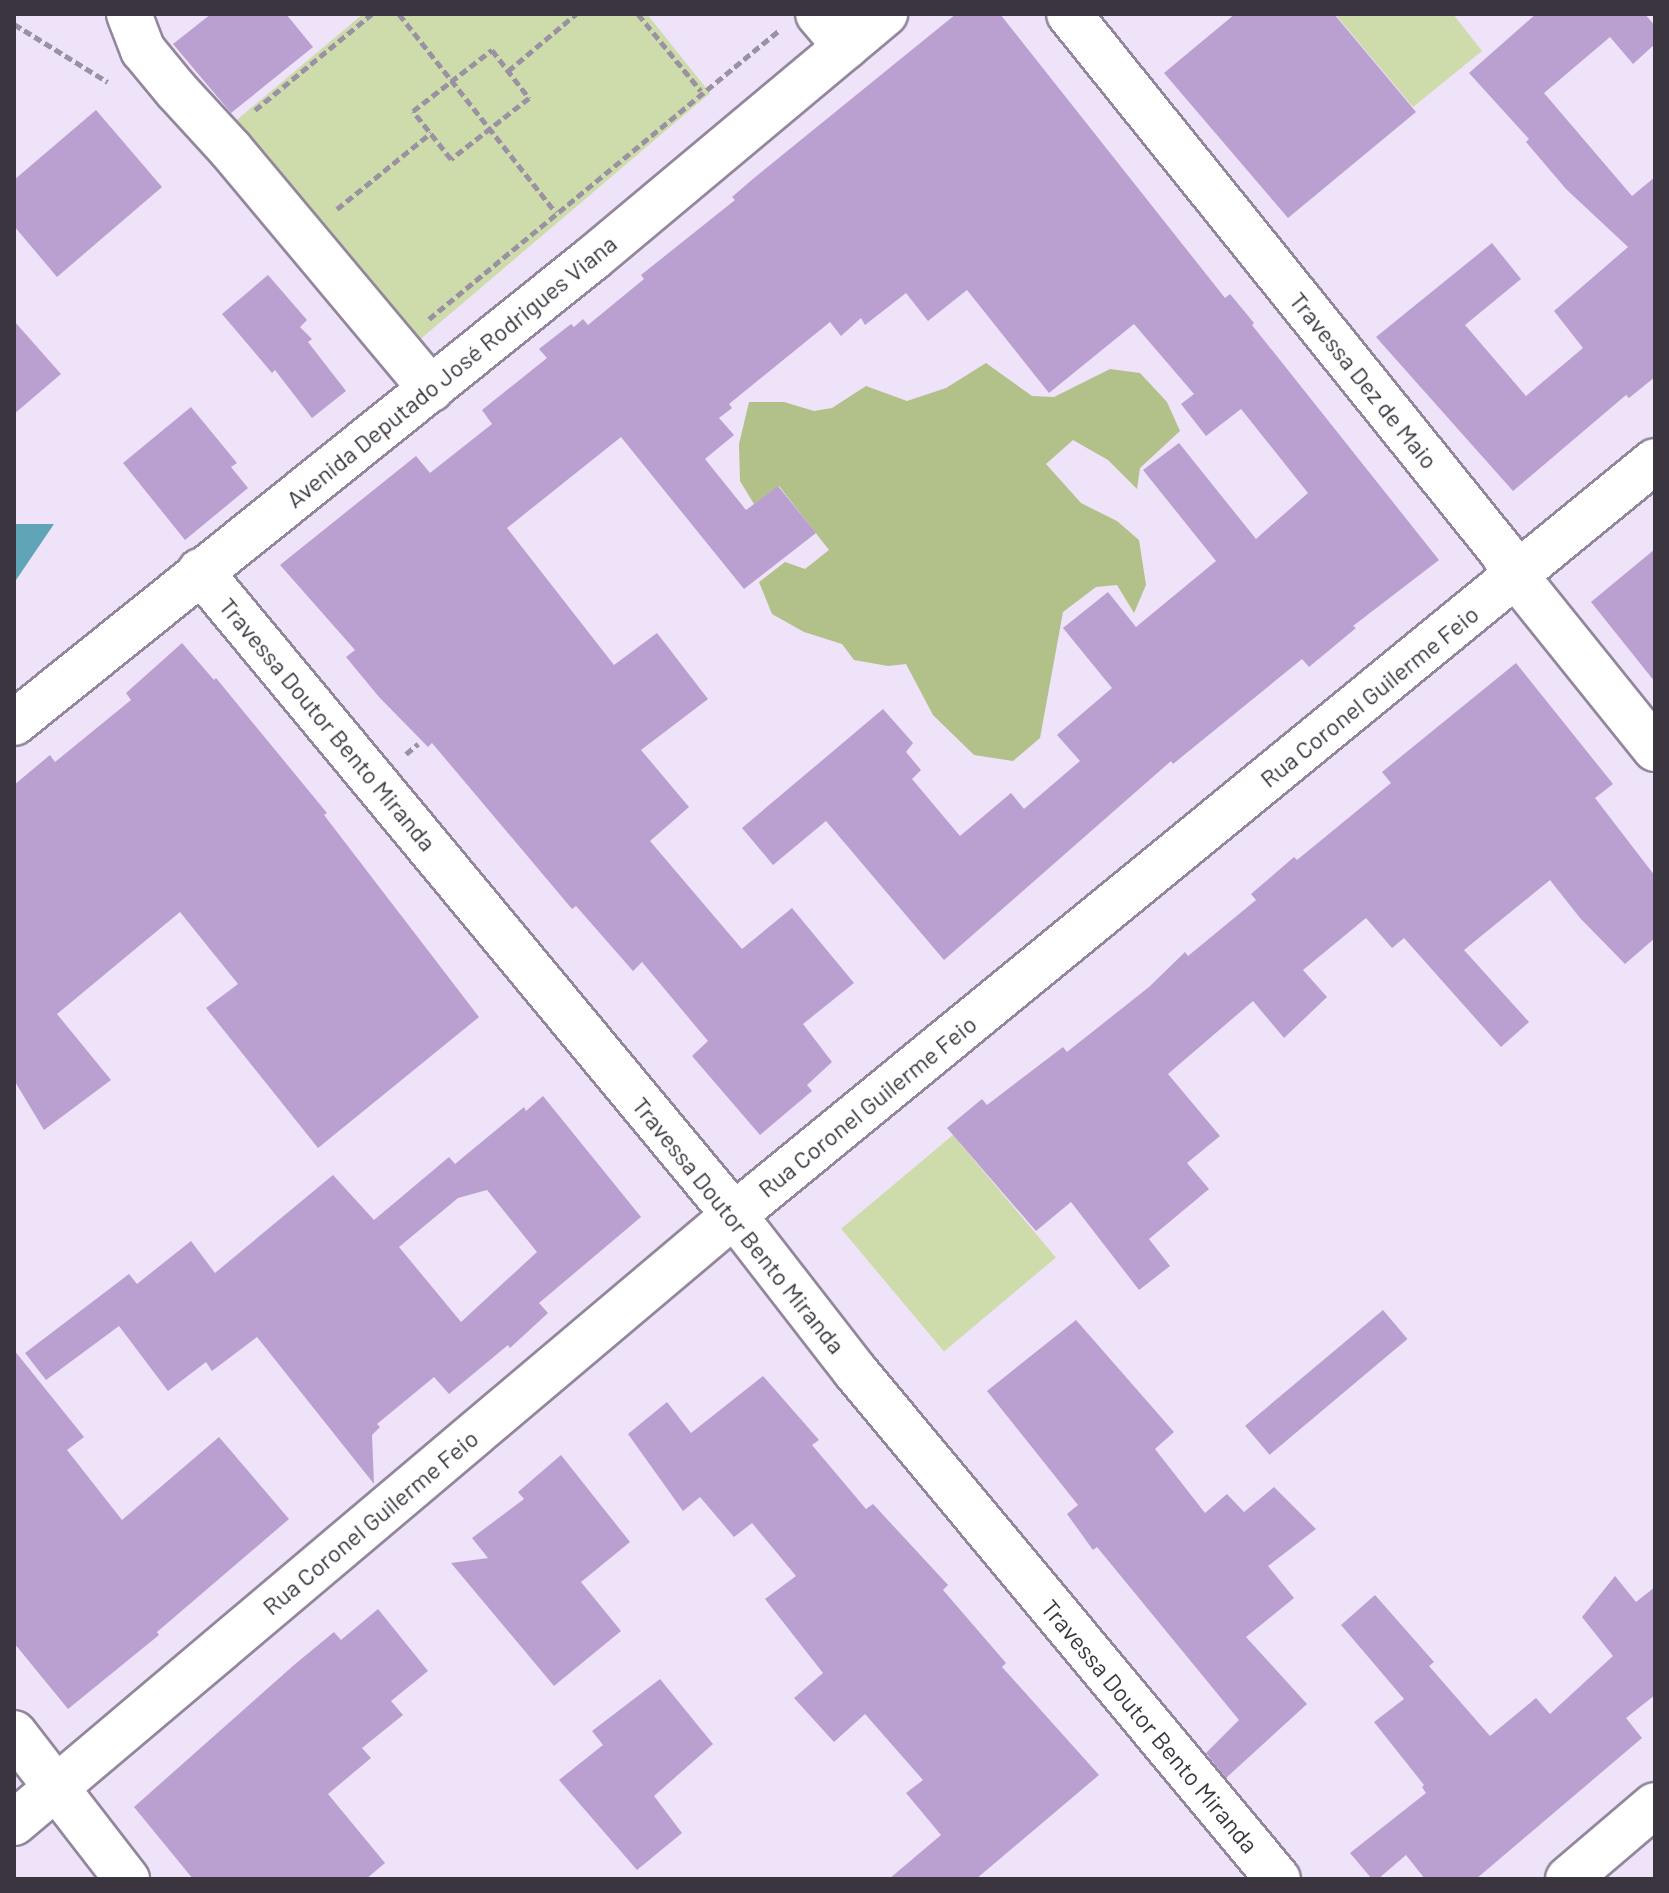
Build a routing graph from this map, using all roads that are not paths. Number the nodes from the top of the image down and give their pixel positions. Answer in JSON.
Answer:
{"nodes":[{"id":1,"x":129,"y":14,"type":"edge"},
{"id":2,"x":885,"y":14,"type":"edge"},
{"id":3,"x":1069,"y":14,"type":"edge"},
{"id":4,"x":803,"y":18,"type":"edge"},
{"id":5,"x":846,"y":47,"type":"junction"},
{"id":6,"x":431,"y":389,"type":"junction"},
{"id":7,"x":1655,"y":461,"type":"edge"},
{"id":8,"x":200,"y":571,"type":"junction"},
{"id":9,"x":1516,"y":576,"type":"junction"},
{"id":10,"x":14,"y":723,"type":"edge"},
{"id":11,"x":1655,"y":749,"type":"edge"},
{"id":12,"x":734,"y":1215,"type":"junction"},
{"id":13,"x":14,"y":1733,"type":"edge"},
{"id":14,"x":56,"y":1787,"type":"junction"},
{"id":15,"x":1655,"y":1805,"type":"edge"},
{"id":16,"x":14,"y":1823,"type":"edge"},
{"id":17,"x":127,"y":1879,"type":"edge"},
{"id":18,"x":1278,"y":1879,"type":"edge"},
{"id":19,"x":1568,"y":1879,"type":"edge"}],
"edges":[{"from":1,"to":6,"type":"street"},
{"from":2,"to":5,"type":"street","name":"Avenida Deputado José Rodrigues Viana"},
{"from":3,"to":9,"type":"street","name":"Travessa Dez de Maio"},
{"from":4,"to":5,"type":"street"},
{"from":5,"to":6,"type":"street","name":"Avenida Deputado José Rodrigues Viana"},
{"from":6,"to":8,"type":"street","name":"Avenida Deputado José Rodrigues Viana"},
{"from":7,"to":9,"type":"street","name":"Rua Coronel Guilerme Feio"},
{"from":8,"to":10,"type":"street","name":"Avenida Deputado José Rodrigues Viana"},
{"from":8,"to":12,"type":"street","name":"Travessa Doutor Bento Miranda"},
{"from":9,"to":11,"type":"street","name":"Travessa Dez de Maio"},
{"from":9,"to":12,"type":"street","name":"Rua Coronel Guilerme Feio"},
{"from":12,"to":14,"type":"street","name":"Rua Coronel Guilerme Feio"},
{"from":12,"to":18,"type":"street","name":"Travessa Doutor Bento Miranda"},
{"from":13,"to":14,"type":"street"},
{"from":14,"to":16,"type":"street","name":"Rua Coronel Guilerme Feio"},
{"from":14,"to":17,"type":"street"},
{"from":15,"to":19,"type":"street"}]}
